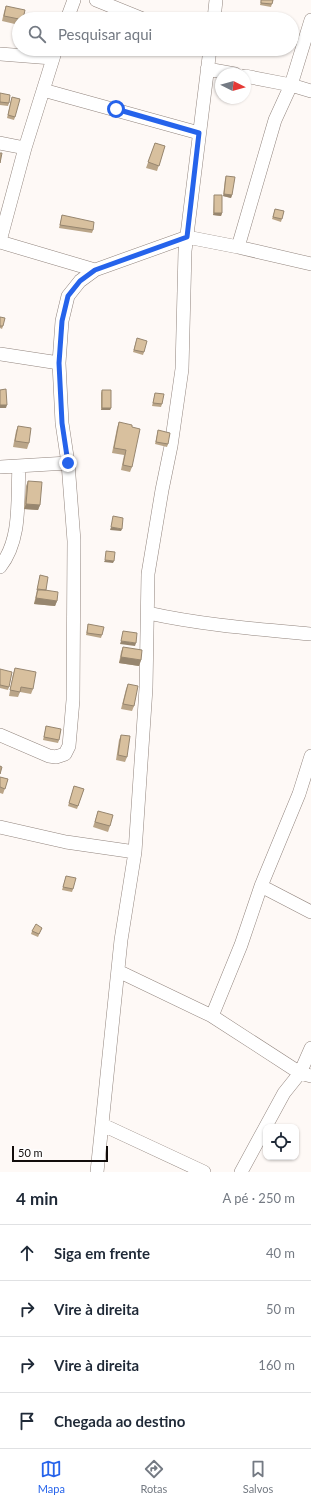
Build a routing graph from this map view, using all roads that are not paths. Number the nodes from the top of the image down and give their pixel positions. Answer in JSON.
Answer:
{"nodes":[{"id":1,"x":74,"y":0,"type":"edge"},
{"id":2,"x":96,"y":0,"type":"edge"},
{"id":3,"x":216,"y":0,"type":"edge"},
{"id":4,"x":70,"y":12,"type":"edge"},
{"id":5,"x":126,"y":12,"type":"edge"},
{"id":6,"x":215,"y":12,"type":"edge"},
{"id":7,"x":311,"y":20,"type":"edge"},
{"id":8,"x":0,"y":54,"type":"edge"},
{"id":9,"x":12,"y":54,"type":"edge"},
{"id":10,"x":53,"y":56,"type":"edge"},
{"id":11,"x":209,"y":56,"type":"edge"},
{"id":12,"x":207,"y":69,"type":"junction"},
{"id":13,"x":215,"y":70,"type":"edge"},
{"id":14,"x":251,"y":77,"type":"edge"},
{"id":15,"x":291,"y":85,"type":"junction"},
{"id":16,"x":43,"y":90,"type":"junction"},
{"id":17,"x":311,"y":91,"type":"edge"},
{"id":18,"x":199,"y":133,"type":"junction"},
{"id":19,"x":0,"y":143,"type":"edge"},
{"id":20,"x":25,"y":148,"type":"junction"},
{"id":21,"x":187,"y":237,"type":"junction"},
{"id":22,"x":0,"y":241,"type":"edge"},
{"id":23,"x":238,"y":247,"type":"junction"},
{"id":24,"x":311,"y":264,"type":"edge"},
{"id":25,"x":95,"y":270,"type":"junction"},
{"id":26,"x":0,"y":354,"type":"edge"},
{"id":27,"x":59,"y":363,"type":"junction"},
{"id":28,"x":68,"y":463,"type":"junction"},
{"id":29,"x":19,"y":466,"type":"junction"},
{"id":30,"x":0,"y":467,"type":"edge"},
{"id":31,"x":1,"y":566,"type":"edge"},
{"id":32,"x":148,"y":613,"type":"junction"},
{"id":33,"x":311,"y":634,"type":"edge"},
{"id":34,"x":0,"y":735,"type":"edge"},
{"id":35,"x":311,"y":756,"type":"edge"},
{"id":36,"x":0,"y":827,"type":"edge"},
{"id":37,"x":135,"y":852,"type":"junction"},
{"id":38,"x":261,"y":886,"type":"junction"},
{"id":39,"x":311,"y":912,"type":"edge"},
{"id":40,"x":118,"y":971,"type":"junction"},
{"id":41,"x":212,"y":1016,"type":"junction"},
{"id":42,"x":311,"y":1048,"type":"edge"},
{"id":43,"x":305,"y":1074,"type":"edge"},
{"id":44,"x":103,"y":1124,"type":"junction"},
{"id":45,"x":97,"y":1172,"type":"edge"},
{"id":46,"x":204,"y":1172,"type":"edge"},
{"id":47,"x":241,"y":1172,"type":"edge"}],
"edges":[{"from":1,"to":4,"type":"street"},
{"from":2,"to":5,"type":"street"},
{"from":3,"to":6,"type":"street"},
{"from":7,"to":15,"type":"street"},
{"from":8,"to":9,"type":"street"},
{"from":10,"to":16,"type":"street"},
{"from":11,"to":12,"type":"street"},
{"from":12,"to":13,"type":"street"},
{"from":12,"to":18,"type":"street"},
{"from":14,"to":15,"type":"street"},
{"from":15,"to":17,"type":"street"},
{"from":15,"to":23,"type":"street"},
{"from":16,"to":18,"type":"street"},
{"from":16,"to":20,"type":"street"},
{"from":18,"to":21,"type":"street"},
{"from":19,"to":20,"type":"street"},
{"from":20,"to":22,"type":"street"},
{"from":21,"to":23,"type":"street"},
{"from":21,"to":25,"type":"street"},
{"from":21,"to":32,"type":"street"},
{"from":22,"to":25,"type":"street"},
{"from":23,"to":24,"type":"street"},
{"from":25,"to":27,"type":"street"},
{"from":26,"to":27,"type":"street"},
{"from":27,"to":28,"type":"street"},
{"from":28,"to":29,"type":"street"},
{"from":28,"to":34,"type":"street"},
{"from":29,"to":30,"type":"street"},
{"from":29,"to":31,"type":"street"},
{"from":32,"to":33,"type":"street"},
{"from":32,"to":37,"type":"street"},
{"from":35,"to":38,"type":"street"},
{"from":36,"to":37,"type":"street"},
{"from":37,"to":40,"type":"street"},
{"from":38,"to":39,"type":"street"},
{"from":38,"to":41,"type":"street"},
{"from":40,"to":41,"type":"street"},
{"from":40,"to":44,"type":"street"},
{"from":41,"to":43,"type":"street"},
{"from":42,"to":43,"type":"street"},
{"from":43,"to":47,"type":"street"},
{"from":44,"to":45,"type":"street"},
{"from":44,"to":46,"type":"street"}]}
